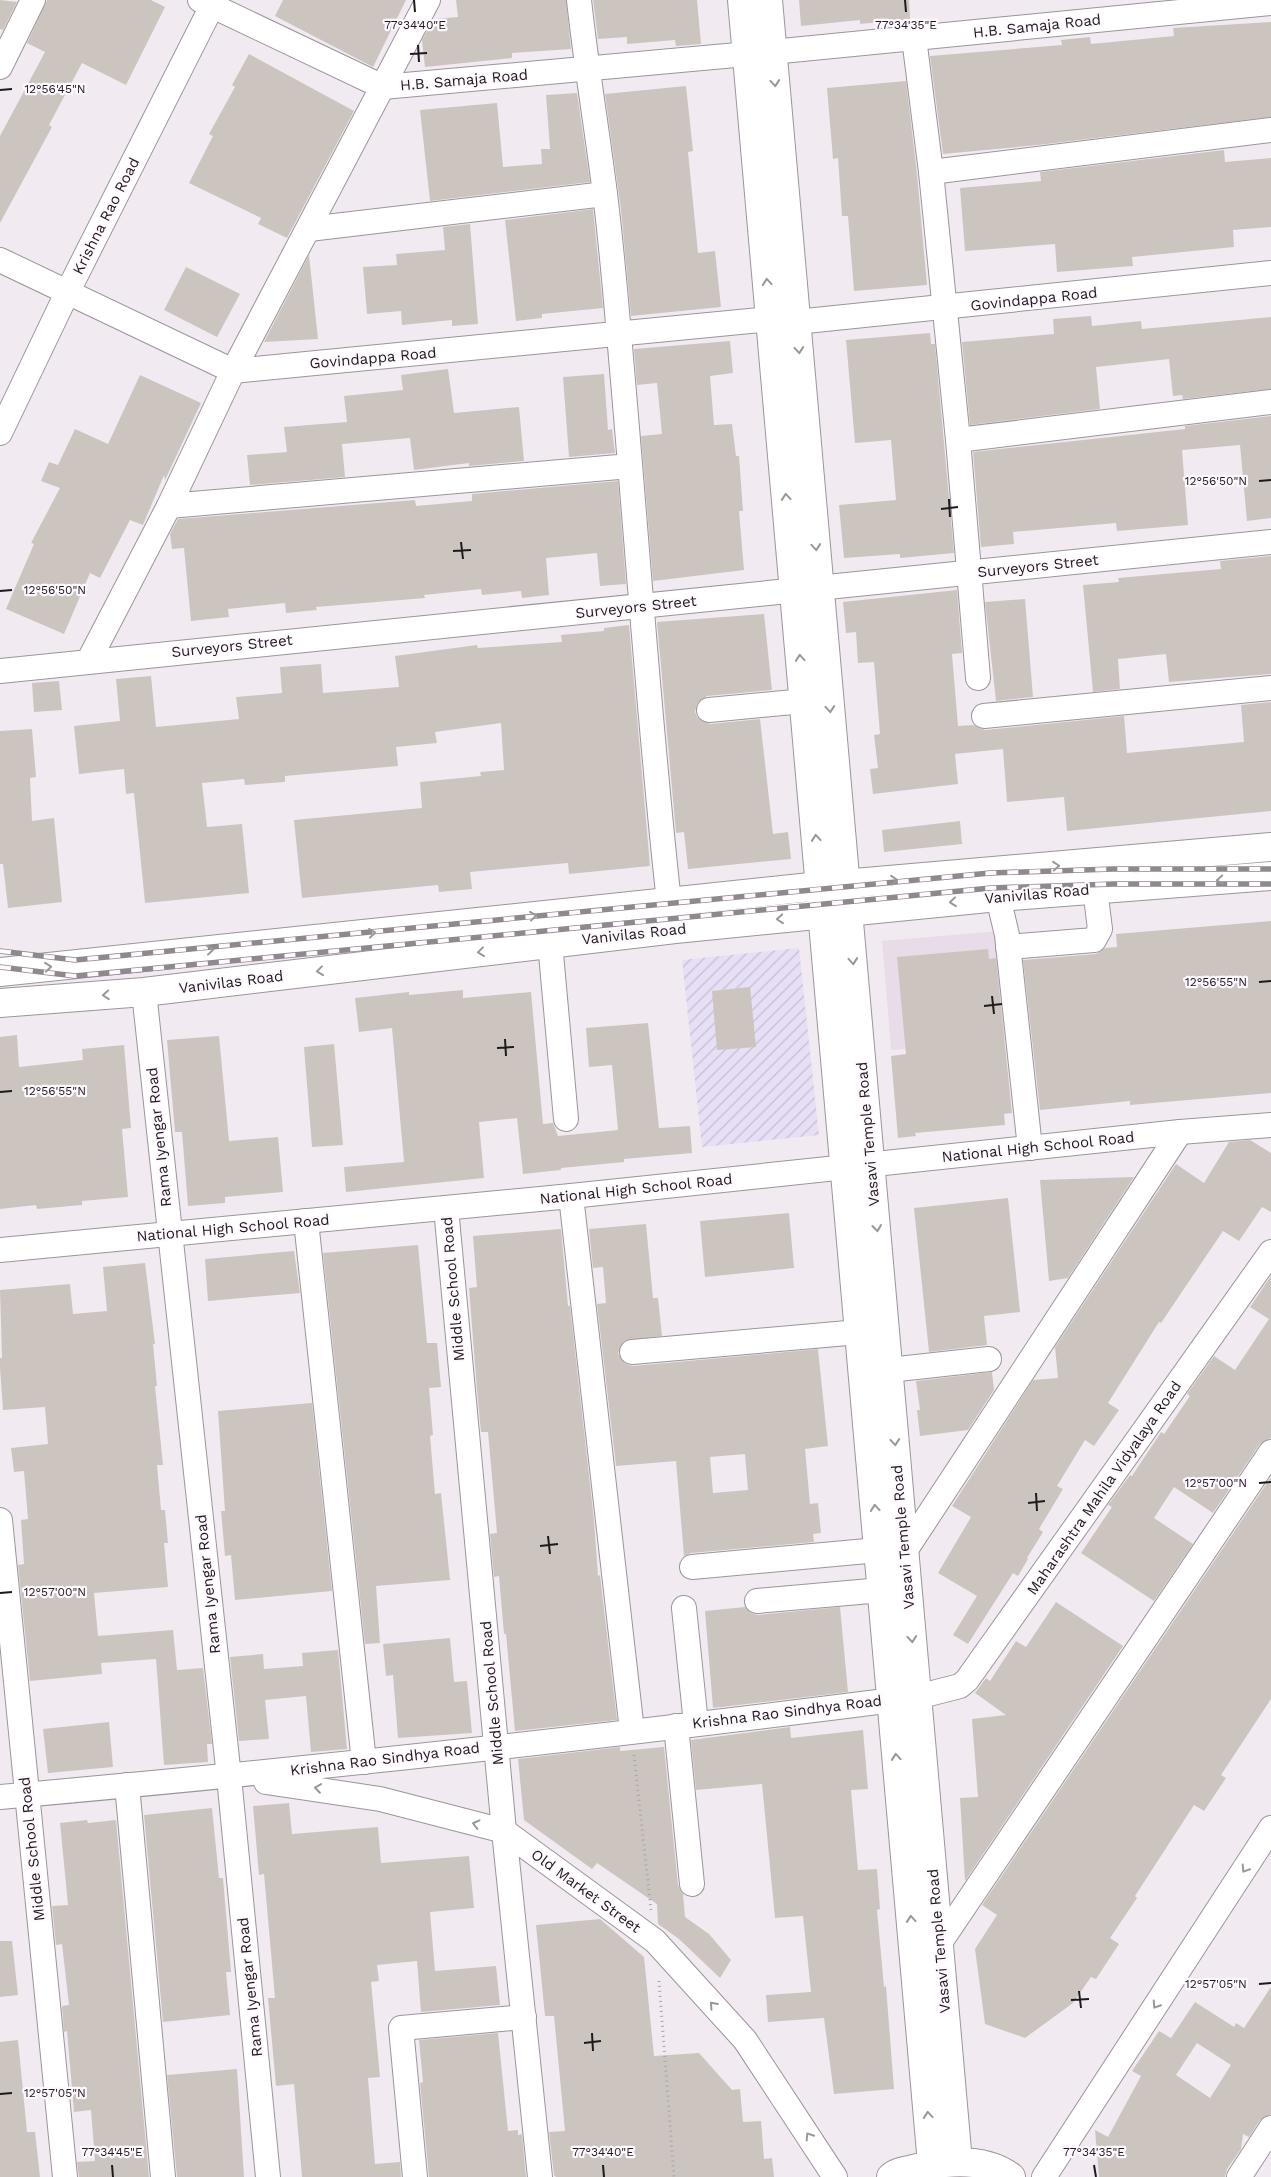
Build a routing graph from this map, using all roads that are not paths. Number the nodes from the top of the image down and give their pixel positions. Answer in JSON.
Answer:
{"nodes":[{"id":1,"x":33,"y":0,"type":"edge"},
{"id":2,"x":428,"y":0,"type":"edge"},
{"id":3,"x":579,"y":0,"type":"edge"},
{"id":4,"x":742,"y":0,"type":"edge"},
{"id":5,"x":768,"y":0,"type":"edge"},
{"id":6,"x":209,"y":2,"type":"edge"},
{"id":7,"x":1271,"y":3,"type":"edge"},
{"id":8,"x":914,"y":38,"type":"junction"},
{"id":9,"x":760,"y":53,"type":"junction"},
{"id":10,"x":0,"y":67,"type":"edge"},
{"id":11,"x":586,"y":70,"type":"junction"},
{"id":12,"x":383,"y":87,"type":"junction"},
{"id":13,"x":1271,"y":130,"type":"edge"},
{"id":14,"x":931,"y":172,"type":"junction"},
{"id":15,"x":605,"y":194,"type":"junction"},
{"id":16,"x":309,"y":229,"type":"junction"},
{"id":17,"x":0,"y":260,"type":"edge"},
{"id":18,"x":1271,"y":273,"type":"edge"},
{"id":19,"x":68,"y":291,"type":"junction"},
{"id":20,"x":944,"y":308,"type":"junction"},
{"id":21,"x":783,"y":321,"type":"junction"},
{"id":22,"x":619,"y":335,"type":"junction"},
{"id":23,"x":233,"y":371,"type":"junction"},
{"id":24,"x":1271,"y":402,"type":"edge"},
{"id":25,"x":0,"y":433,"type":"edge"},
{"id":26,"x":958,"y":440,"type":"junction"},
{"id":27,"x":630,"y":466,"type":"junction"},
{"id":28,"x":169,"y":506,"type":"junction"},
{"id":29,"x":1271,"y":542,"type":"edge"},
{"id":30,"x":968,"y":573,"type":"junction"},
{"id":31,"x":807,"y":590,"type":"junction"},
{"id":32,"x":643,"y":606,"type":"junction"},
{"id":33,"x":89,"y":660,"type":"junction"},
{"id":34,"x":0,"y":671,"type":"edge"},
{"id":35,"x":978,"y":678,"type":"dead end"},
{"id":36,"x":1271,"y":688,"type":"edge"},
{"id":37,"x":804,"y":701,"type":"junction"},
{"id":38,"x":709,"y":710,"type":"dead end"},
{"id":39,"x":984,"y":716,"type":"dead end"},
{"id":40,"x":1265,"y":846,"type":"edge"},
{"id":41,"x":1270,"y":876,"type":"edge"},
{"id":42,"x":833,"y":885,"type":"junction"},
{"id":43,"x":1095,"y":889,"type":"junction"},
{"id":44,"x":998,"y":897,"type":"junction"},
{"id":45,"x":670,"y":902,"type":"junction"},
{"id":46,"x":835,"y":914,"type":"junction"},
{"id":47,"x":550,"y":943,"type":"junction"},
{"id":48,"x":1008,"y":947,"type":"junction"},
{"id":49,"x":0,"y":972,"type":"edge"},
{"id":50,"x":144,"y":992,"type":"junction"},
{"id":51,"x":0,"y":1003,"type":"edge"},
{"id":52,"x":566,"y":1119,"type":"dead end"},
{"id":53,"x":1271,"y":1125,"type":"edge"},
{"id":54,"x":1180,"y":1132,"type":"junction"},
{"id":55,"x":1030,"y":1148,"type":"junction"},
{"id":56,"x":858,"y":1165,"type":"junction"},
{"id":57,"x":571,"y":1196,"type":"junction"},
{"id":58,"x":446,"y":1208,"type":"junction"},
{"id":59,"x":306,"y":1221,"type":"junction"},
{"id":60,"x":170,"y":1234,"type":"junction"},
{"id":61,"x":0,"y":1250,"type":"edge"},
{"id":62,"x":1271,"y":1252,"type":"edge"},
{"id":63,"x":859,"y":1332,"type":"junction"},
{"id":64,"x":632,"y":1352,"type":"dead end"},
{"id":65,"x":989,"y":1359,"type":"dead end"},
{"id":66,"x":889,"y":1370,"type":"junction"},
{"id":67,"x":878,"y":1401,"type":"junction"},
{"id":68,"x":1271,"y":1452,"type":"edge"},
{"id":69,"x":0,"y":1520,"type":"edge"},
{"id":70,"x":891,"y":1551,"type":"junction"},
{"id":71,"x":692,"y":1567,"type":"dead end"},
{"id":72,"x":882,"y":1590,"type":"junction"},
{"id":73,"x":758,"y":1601,"type":"dead end"},
{"id":74,"x":684,"y":1608,"type":"dead end"},
{"id":75,"x":904,"y":1698,"type":"junction"},
{"id":76,"x":686,"y":1725,"type":"junction"},
{"id":77,"x":632,"y":1731,"type":"junction"},
{"id":78,"x":497,"y":1746,"type":"junction"},
{"id":79,"x":364,"y":1762,"type":"junction"},
{"id":80,"x":229,"y":1777,"type":"junction"},
{"id":81,"x":127,"y":1785,"type":"junction"},
{"id":82,"x":26,"y":1794,"type":"junction"},
{"id":83,"x":0,"y":1797,"type":"edge"},
{"id":84,"x":1271,"y":1828,"type":"edge"},
{"id":85,"x":504,"y":1831,"type":"junction"},
{"id":86,"x":692,"y":1884,"type":"dead end"},
{"id":87,"x":926,"y":1945,"type":"junction"},
{"id":88,"x":524,"y":2017,"type":"junction"},
{"id":89,"x":1271,"y":2128,"type":"edge"},
{"id":90,"x":945,"y":2163,"type":"junction"},
{"id":91,"x":65,"y":2177,"type":"edge"},
{"id":92,"x":163,"y":2177,"type":"edge"},
{"id":93,"x":268,"y":2177,"type":"edge"},
{"id":94,"x":415,"y":2177,"type":"edge"},
{"id":95,"x":540,"y":2177,"type":"edge"},
{"id":96,"x":835,"y":2177,"type":"edge"},
{"id":97,"x":891,"y":2177,"type":"edge"},
{"id":98,"x":1011,"y":2177,"type":"edge"},
{"id":99,"x":1044,"y":2177,"type":"edge"},
{"id":100,"x":1239,"y":2177,"type":"edge"}],
"edges":[{"from":1,"to":10,"type":"street"},
{"from":2,"to":12,"type":"street"},
{"from":3,"to":11,"type":"street"},
{"from":4,"to":9,"type":"main road"},
{"from":5,"to":9,"type":"main road"},
{"from":6,"to":12,"type":"street","name":"H.B. Samaja Road"},
{"from":6,"to":19,"type":"street","name":"Krishna Rao Road"},
{"from":7,"to":8,"type":"street","name":"H.B. Samaja Road"},
{"from":8,"to":9,"type":"street","name":"H.B. Samaja Road"},
{"from":8,"to":14,"type":"street"},
{"from":9,"to":11,"type":"street","name":"H.B. Samaja Road"},
{"from":9,"to":21,"type":"main road"},
{"from":11,"to":12,"type":"street","name":"H.B. Samaja Road"},
{"from":11,"to":15,"type":"street"},
{"from":12,"to":16,"type":"street"},
{"from":13,"to":14,"type":"street"},
{"from":14,"to":20,"type":"street"},
{"from":15,"to":16,"type":"street"},
{"from":15,"to":22,"type":"street"},
{"from":16,"to":23,"type":"street"},
{"from":17,"to":19,"type":"street"},
{"from":18,"to":20,"type":"street","name":"Govindappa Road"},
{"from":19,"to":23,"type":"street"},
{"from":19,"to":25,"type":"street","name":"Krishna Rao Road"},
{"from":20,"to":21,"type":"street","name":"Govindappa Road"},
{"from":20,"to":26,"type":"street"},
{"from":21,"to":22,"type":"street","name":"Govindappa Road"},
{"from":21,"to":31,"type":"main road"},
{"from":22,"to":23,"type":"street","name":"Govindappa Road"},
{"from":22,"to":27,"type":"street"},
{"from":23,"to":28,"type":"street"},
{"from":24,"to":26,"type":"street"},
{"from":26,"to":30,"type":"street"},
{"from":27,"to":28,"type":"street"},
{"from":27,"to":32,"type":"street"},
{"from":28,"to":33,"type":"street"},
{"from":29,"to":30,"type":"street","name":"Surveyors Street"},
{"from":30,"to":31,"type":"street","name":"Surveyors Street"},
{"from":30,"to":35,"type":"street"},
{"from":31,"to":32,"type":"street","name":"Surveyors Street"},
{"from":37,"to":31,"type":"main road","one_way":true},
{"from":31,"to":42,"type":"main road","one_way":true},
{"from":32,"to":33,"type":"street","name":"Surveyors Street"},
{"from":32,"to":45,"type":"street"},
{"from":33,"to":34,"type":"street","name":"Surveyors Street"},
{"from":36,"to":39,"type":"street"},
{"from":37,"to":38,"type":"street"},
{"from":42,"to":37,"type":"main road","one_way":true},
{"from":42,"to":40,"type":"main road","name":"Vanivilas Road","one_way":true},
{"from":41,"to":43,"type":"main road","name":"Vanivilas Road","one_way":true},
{"from":42,"to":45,"type":"main road","name":"Vanivilas Road"},
{"from":42,"to":46,"type":"main road","name":"Vasavi Temple Road"},
{"from":43,"to":44,"type":"main road","name":"Vanivilas Road"},
{"from":43,"to":48,"type":"street"},
{"from":44,"to":46,"type":"main road","name":"Vanivilas Road","one_way":true},
{"from":44,"to":48,"type":"street"},
{"from":49,"to":45,"type":"main road","name":"Vanivilas Road","one_way":true},
{"from":46,"to":47,"type":"main road","name":"Vanivilas Road","one_way":true},
{"from":46,"to":56,"type":"main road","name":"Vasavi Temple Road"},
{"from":47,"to":50,"type":"main road","name":"Vanivilas Road","one_way":true},
{"from":47,"to":52,"type":"street"},
{"from":48,"to":55,"type":"street"},
{"from":50,"to":51,"type":"main road","name":"Vanivilas Road","one_way":true},
{"from":50,"to":60,"type":"street","name":"Rama Iyengar Road"},
{"from":53,"to":54,"type":"street","name":"National High School Road"},
{"from":54,"to":55,"type":"street","name":"National High School Road"},
{"from":54,"to":70,"type":"street"},
{"from":55,"to":56,"type":"street","name":"National High School Road"},
{"from":56,"to":57,"type":"street","name":"National High School Road"},
{"from":56,"to":63,"type":"main road","name":"Vasavi Temple Road"},
{"from":56,"to":66,"type":"main road","name":"Vasavi Temple Road","one_way":true},
{"from":57,"to":58,"type":"street","name":"National High School Road"},
{"from":57,"to":77,"type":"street"},
{"from":58,"to":59,"type":"street","name":"National High School Road"},
{"from":58,"to":78,"type":"street","name":"Middle School Road"},
{"from":59,"to":60,"type":"street","name":"National High School Road"},
{"from":59,"to":79,"type":"street"},
{"from":60,"to":61,"type":"street","name":"National High School Road"},
{"from":60,"to":80,"type":"street","name":"Rama Iyengar Road"},
{"from":62,"to":75,"type":"street","name":"Maharashtra Mahila Vidyalaya Road"},
{"from":63,"to":64,"type":"street"},
{"from":63,"to":67,"type":"main road","name":"Vasavi Temple Road"},
{"from":65,"to":66,"type":"street"},
{"from":66,"to":67,"type":"main road","name":"Vasavi Temple Road"},
{"from":67,"to":70,"type":"main road","name":"Vasavi Temple Road"},
{"from":68,"to":87,"type":"street"},
{"from":69,"to":82,"type":"street","name":"Middle School Road"},
{"from":70,"to":71,"type":"street"},
{"from":70,"to":72,"type":"main road","name":"Vasavi Temple Road"},
{"from":70,"to":75,"type":"main road","name":"Vasavi Temple Road","one_way":true},
{"from":72,"to":73,"type":"street"},
{"from":72,"to":75,"type":"main road","name":"Vasavi Temple Road"},
{"from":74,"to":76,"type":"street"},
{"from":75,"to":76,"type":"street","name":"Krishna Rao Sindhya Road"},
{"from":75,"to":87,"type":"main road","name":"Vasavi Temple Road"},
{"from":76,"to":77,"type":"street","name":"Krishna Rao Sindhya Road"},
{"from":76,"to":86,"type":"street"},
{"from":77,"to":78,"type":"street","name":"Krishna Rao Sindhya Road"},
{"from":78,"to":79,"type":"street","name":"Krishna Rao Sindhya Road"},
{"from":78,"to":85,"type":"street","name":"Middle School Road"},
{"from":79,"to":80,"type":"street","name":"Krishna Rao Sindhya Road"},
{"from":80,"to":81,"type":"street","name":"Krishna Rao Sindhya Road"},
{"from":85,"to":80,"type":"street","name":"Old Market Street","one_way":true},
{"from":80,"to":93,"type":"street","name":"Rama Iyengar Road"},
{"from":81,"to":82,"type":"street","name":"Krishna Rao Sindhya Road"},
{"from":81,"to":92,"type":"street"},
{"from":82,"to":83,"type":"street","name":"Krishna Rao Sindhya Road"},
{"from":82,"to":91,"type":"street","name":"Middle School Road"},
{"from":84,"to":99,"type":"street","one_way":true},
{"from":85,"to":88,"type":"street","name":"Middle School Road"},
{"from":96,"to":85,"type":"street","name":"Old Market Street","one_way":true},
{"from":87,"to":90,"type":"main road","name":"Vasavi Temple Road"},
{"from":88,"to":94,"type":"street"},
{"from":88,"to":95,"type":"street","name":"Middle School Road"},
{"from":89,"to":100,"type":"street"},
{"from":90,"to":97,"type":"main road"},
{"from":90,"to":98,"type":"main road"}]}
